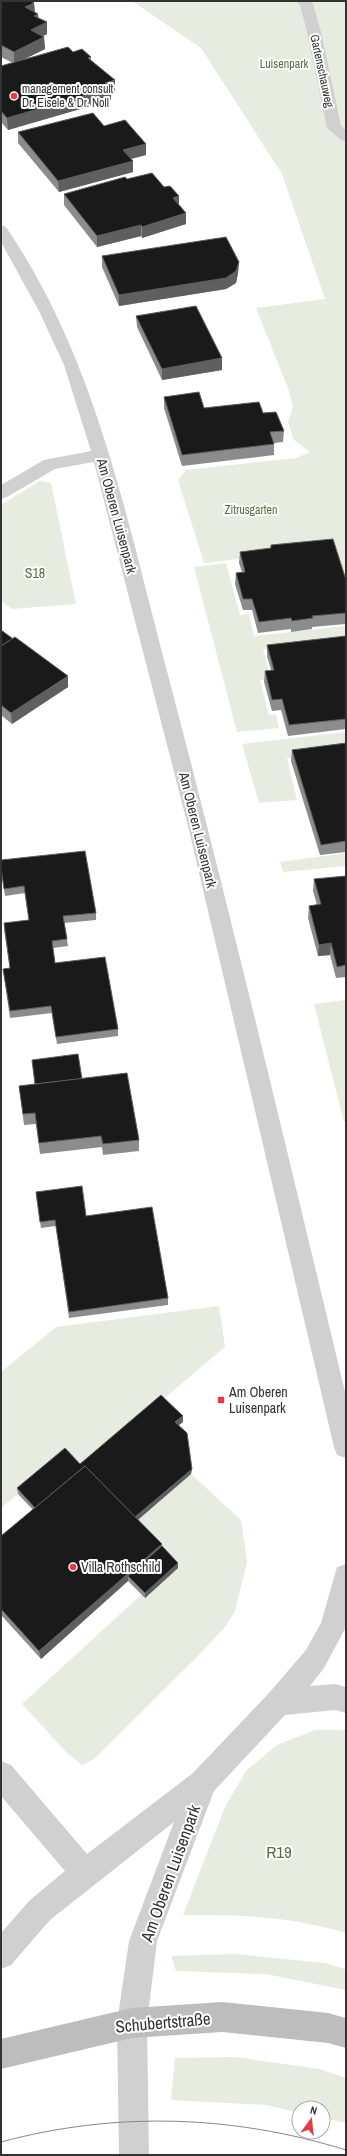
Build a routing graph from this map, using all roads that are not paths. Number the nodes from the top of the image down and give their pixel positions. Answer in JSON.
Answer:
{"nodes":[{"id":1,"x":304,"y":1,"type":"edge"},
{"id":2,"x":346,"y":137,"type":"edge"},
{"id":3,"x":1,"y":230,"type":"edge"},
{"id":4,"x":101,"y":455,"type":"junction"},
{"id":5,"x":1,"y":492,"type":"edge"},
{"id":6,"x":346,"y":1447,"type":"edge"},
{"id":7,"x":346,"y":1576,"type":"edge"},
{"id":8,"x":346,"y":1700,"type":"edge"},
{"id":9,"x":279,"y":1702,"type":"junction"},
{"id":10,"x":1,"y":1775,"type":"edge"},
{"id":11,"x":203,"y":1783,"type":"junction"},
{"id":12,"x":85,"y":1873,"type":"junction"},
{"id":13,"x":1,"y":1955,"type":"edge"},
{"id":14,"x":132,"y":2023,"type":"junction"},
{"id":15,"x":337,"y":2031,"type":"edge"},
{"id":16,"x":1,"y":2054,"type":"edge"},
{"id":17,"x":134,"y":2155,"type":"edge"}],
"edges":[{"from":1,"to":2,"type":"street","name":"Gartenschauweg"},
{"from":3,"to":4,"type":"street","name":"Am Oberen Luisenpark"},
{"from":4,"to":5,"type":"street"},
{"from":4,"to":6,"type":"street","name":"Am Oberen Luisenpark"},
{"from":7,"to":9,"type":"street","name":"Am Oberen Luisenpark"},
{"from":8,"to":9,"type":"street"},
{"from":9,"to":11,"type":"street","name":"Am Oberen Luisenpark"},
{"from":10,"to":12,"type":"street"},
{"from":11,"to":12,"type":"street","name":"Am Oberen Luisenpark"},
{"from":11,"to":14,"type":"street","name":"Am Oberen Luisenpark"},
{"from":12,"to":13,"type":"street","name":"Am Oberen Luisenpark"},
{"from":14,"to":15,"type":"main road","name":"Schubertstraße"},
{"from":14,"to":16,"type":"main road","name":"Schubertstraße"},
{"from":14,"to":17,"type":"street","name":"Am Oberen Luisenpark"}]}
